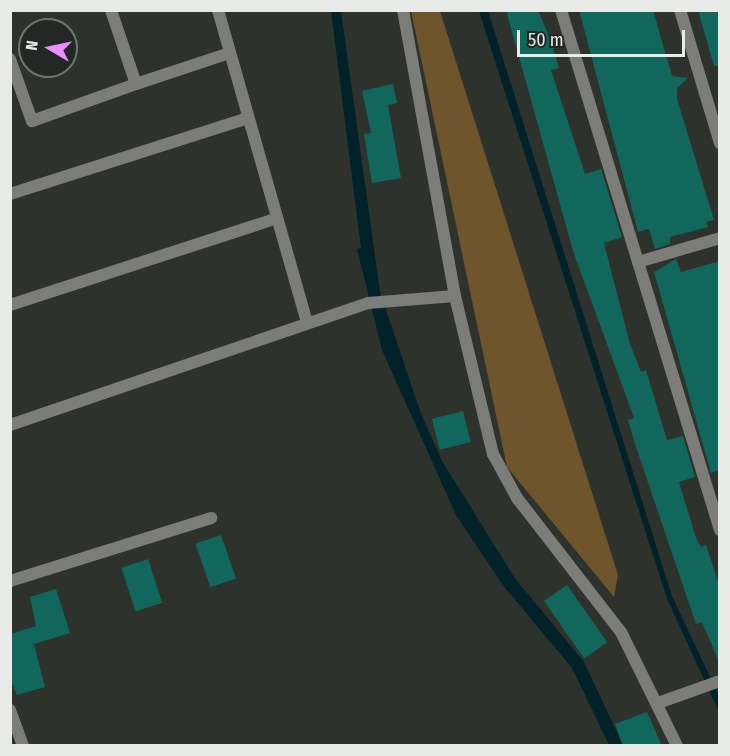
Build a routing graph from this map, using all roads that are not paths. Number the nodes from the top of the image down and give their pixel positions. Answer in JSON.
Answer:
{"nodes":[{"id":1,"x":111,"y":10,"type":"edge"},
{"id":2,"x":218,"y":10,"type":"edge"},
{"id":3,"x":403,"y":10,"type":"edge"},
{"id":4,"x":561,"y":10,"type":"edge"},
{"id":5,"x":680,"y":10,"type":"edge"},
{"id":6,"x":230,"y":53,"type":"junction"},
{"id":7,"x":10,"y":59,"type":"edge"},
{"id":8,"x":136,"y":84,"type":"junction"},
{"id":9,"x":249,"y":118,"type":"junction"},
{"id":10,"x":720,"y":143,"type":"edge"},
{"id":11,"x":10,"y":194,"type":"edge"},
{"id":12,"x":277,"y":219,"type":"junction"},
{"id":13,"x":720,"y":238,"type":"edge"},
{"id":14,"x":638,"y":262,"type":"junction"},
{"id":15,"x":455,"y":296,"type":"junction"},
{"id":16,"x":10,"y":305,"type":"edge"},
{"id":17,"x":307,"y":323,"type":"junction"},
{"id":18,"x":10,"y":425,"type":"edge"},
{"id":19,"x":211,"y":518,"type":"dead end"},
{"id":20,"x":720,"y":530,"type":"edge"},
{"id":21,"x":10,"y":581,"type":"edge"},
{"id":22,"x":718,"y":682,"type":"edge"},
{"id":23,"x":658,"y":703,"type":"junction"},
{"id":24,"x":10,"y":710,"type":"edge"},
{"id":25,"x":23,"y":746,"type":"edge"},
{"id":26,"x":677,"y":746,"type":"edge"}],
"edges":[{"from":1,"to":8,"type":"street"},
{"from":2,"to":6,"type":"street"},
{"from":3,"to":15,"type":"street"},
{"from":4,"to":14,"type":"street"},
{"from":5,"to":10,"type":"street"},
{"from":6,"to":8,"type":"street"},
{"from":6,"to":9,"type":"street"},
{"from":7,"to":8,"type":"street"},
{"from":9,"to":11,"type":"street"},
{"from":9,"to":12,"type":"street"},
{"from":12,"to":16,"type":"street"},
{"from":12,"to":17,"type":"street"},
{"from":13,"to":14,"type":"street"},
{"from":14,"to":20,"type":"street"},
{"from":15,"to":17,"type":"street"},
{"from":15,"to":23,"type":"street"},
{"from":17,"to":18,"type":"street"},
{"from":19,"to":21,"type":"street"},
{"from":22,"to":23,"type":"street"},
{"from":23,"to":26,"type":"street"},
{"from":24,"to":25,"type":"street"}]}
